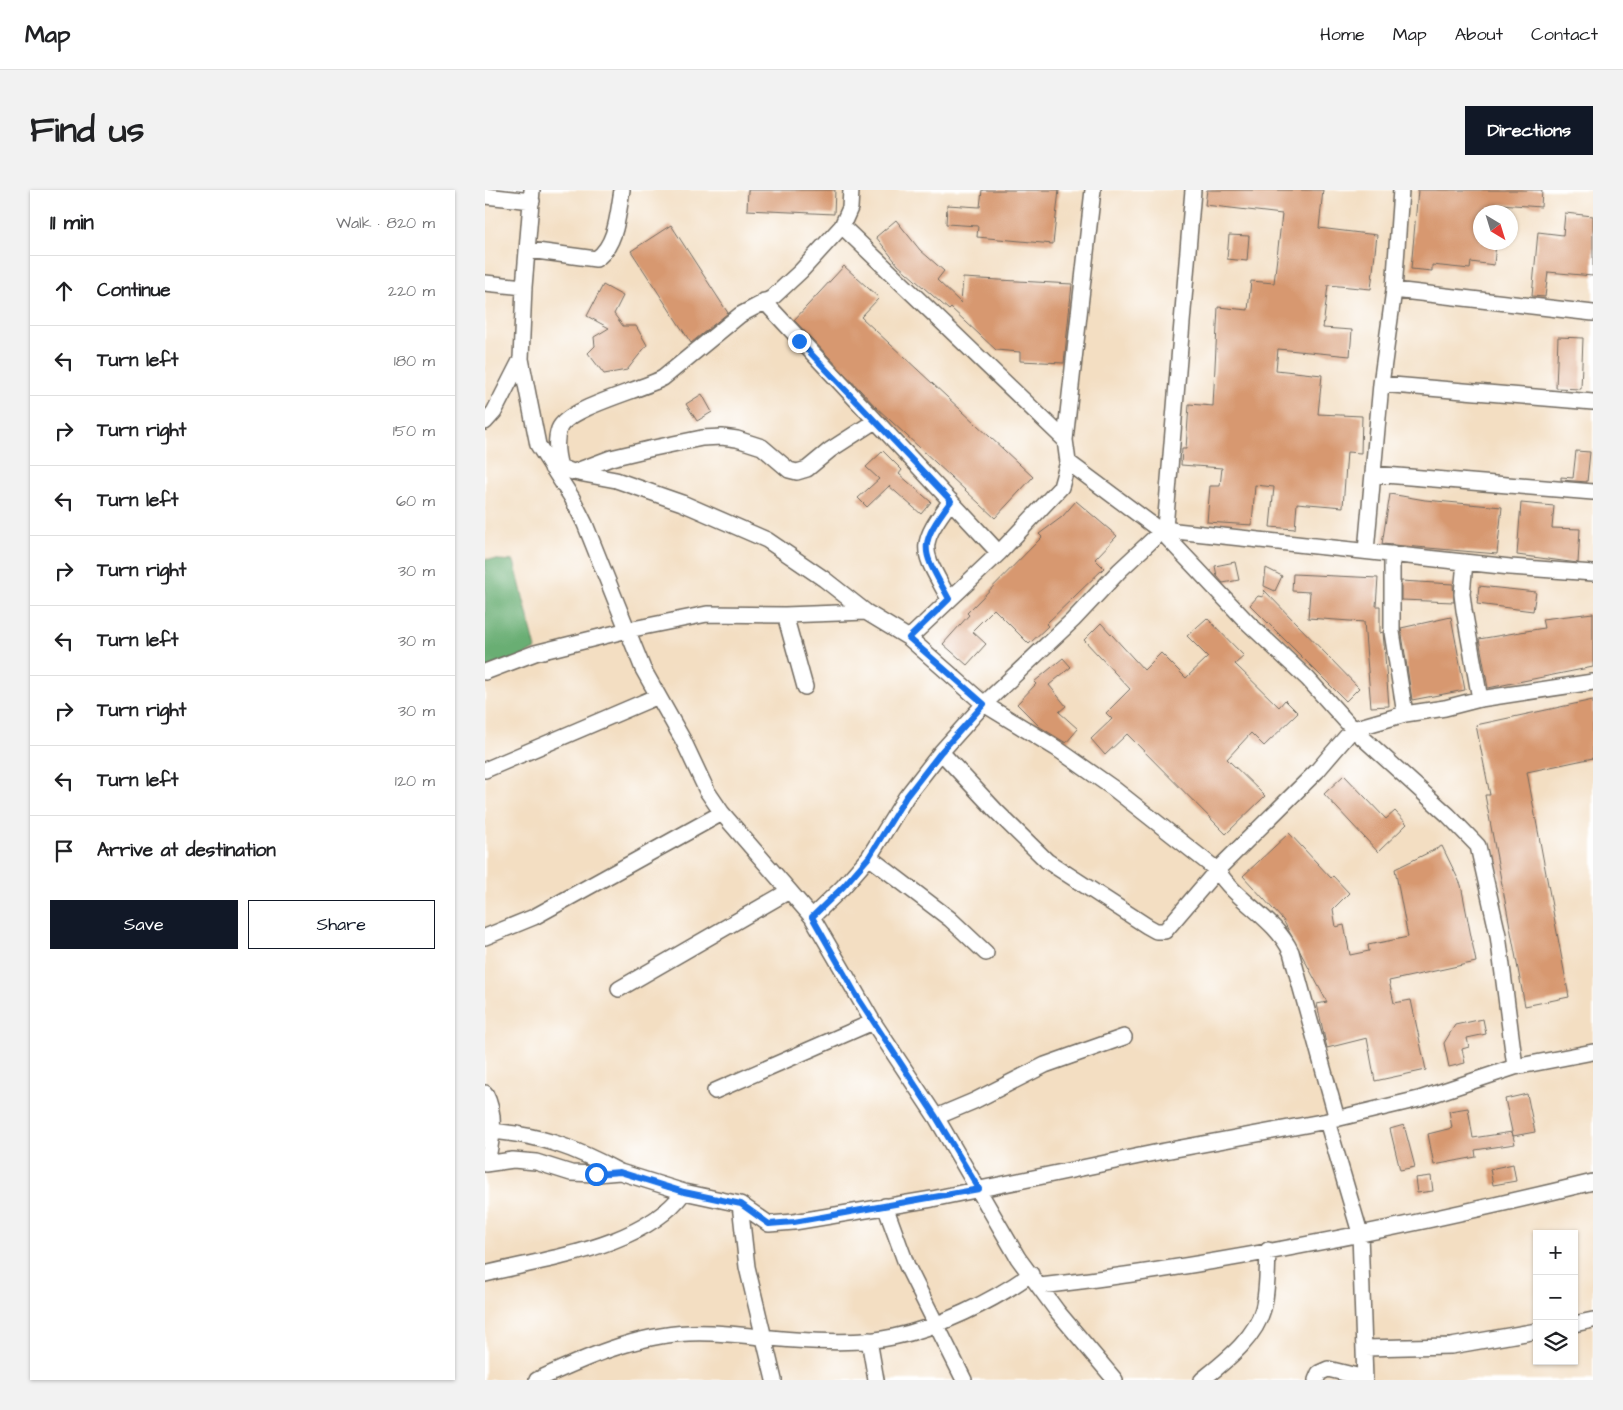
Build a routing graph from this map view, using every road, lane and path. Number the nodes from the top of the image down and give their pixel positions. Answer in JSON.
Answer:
{"nodes":[{"id":1,"x":622,"y":190,"type":"edge"},
{"id":2,"x":851,"y":190,"type":"edge"},
{"id":3,"x":1093,"y":190,"type":"edge"},
{"id":4,"x":1193,"y":190,"type":"edge"},
{"id":5,"x":1401,"y":190,"type":"edge"},
{"id":6,"x":532,"y":195,"type":"edge"},
{"id":7,"x":485,"y":196,"type":"edge"},
{"id":8,"x":842,"y":226,"type":"junction"},
{"id":9,"x":529,"y":250,"type":"junction"},
{"id":10,"x":485,"y":283,"type":"edge"},
{"id":11,"x":524,"y":287,"type":"junction"},
{"id":12,"x":1394,"y":290,"type":"junction"},
{"id":13,"x":764,"y":301,"type":"junction"},
{"id":14,"x":1593,"y":313,"type":"edge"},
{"id":15,"x":521,"y":359,"type":"junction"},
{"id":16,"x":1381,"y":384,"type":"junction"},
{"id":17,"x":1593,"y":402,"type":"edge"},
{"id":18,"x":875,"y":421,"type":"junction"},
{"id":19,"x":485,"y":422,"type":"edge"},
{"id":20,"x":1065,"y":440,"type":"junction"},
{"id":21,"x":1068,"y":462,"type":"junction"},
{"id":22,"x":561,"y":469,"type":"junction"},
{"id":23,"x":1373,"y":474,"type":"junction"},
{"id":24,"x":1593,"y":492,"type":"edge"},
{"id":25,"x":951,"y":501,"type":"junction"},
{"id":26,"x":1163,"y":530,"type":"junction"},
{"id":27,"x":1366,"y":551,"type":"junction"},
{"id":28,"x":999,"y":553,"type":"junction"},
{"id":29,"x":1391,"y":554,"type":"junction"},
{"id":30,"x":1465,"y":562,"type":"junction"},
{"id":31,"x":1593,"y":572,"type":"edge"},
{"id":32,"x":949,"y":599,"type":"junction"},
{"id":33,"x":866,"y":612,"type":"junction"},
{"id":34,"x":785,"y":615,"type":"junction"},
{"id":35,"x":628,"y":630,"type":"junction"},
{"id":36,"x":909,"y":638,"type":"junction"},
{"id":37,"x":485,"y":672,"type":"edge"},
{"id":38,"x":1593,"y":682,"type":"edge"},
{"id":39,"x":805,"y":687,"type":"dead end"},
{"id":40,"x":658,"y":696,"type":"junction"},
{"id":41,"x":1481,"y":699,"type":"junction"},
{"id":42,"x":984,"y":704,"type":"junction"},
{"id":43,"x":1405,"y":714,"type":"junction"},
{"id":44,"x":1353,"y":729,"type":"junction"},
{"id":45,"x":941,"y":752,"type":"junction"},
{"id":46,"x":485,"y":770,"type":"edge"},
{"id":47,"x":722,"y":813,"type":"junction"},
{"id":48,"x":869,"y":857,"type":"junction"},
{"id":49,"x":1217,"y":870,"type":"junction"},
{"id":50,"x":789,"y":891,"type":"junction"},
{"id":51,"x":812,"y":917,"type":"junction"},
{"id":52,"x":485,"y":937,"type":"edge"},
{"id":53,"x":986,"y":953,"type":"dead end"},
{"id":54,"x":619,"y":989,"type":"dead end"},
{"id":55,"x":873,"y":1022,"type":"junction"},
{"id":56,"x":1124,"y":1037,"type":"dead end"},
{"id":57,"x":1593,"y":1052,"type":"edge"},
{"id":58,"x":1515,"y":1067,"type":"junction"},
{"id":59,"x":715,"y":1091,"type":"dead end"},
{"id":60,"x":485,"y":1092,"type":"edge"},
{"id":61,"x":936,"y":1117,"type":"junction"},
{"id":62,"x":1332,"y":1120,"type":"junction"},
{"id":63,"x":489,"y":1131,"type":"edge"},
{"id":64,"x":486,"y":1163,"type":"edge"},
{"id":65,"x":620,"y":1172,"type":"junction"},
{"id":66,"x":1593,"y":1182,"type":"edge"},
{"id":67,"x":979,"y":1189,"type":"junction"},
{"id":68,"x":684,"y":1192,"type":"junction"},
{"id":69,"x":741,"y":1204,"type":"junction"},
{"id":70,"x":885,"y":1206,"type":"junction"},
{"id":71,"x":1360,"y":1233,"type":"junction"},
{"id":72,"x":1268,"y":1250,"type":"junction"},
{"id":73,"x":485,"y":1274,"type":"edge"},
{"id":74,"x":1035,"y":1280,"type":"junction"},
{"id":75,"x":1593,"y":1320,"type":"edge"},
{"id":76,"x":1578,"y":1323,"type":"edge"},
{"id":77,"x":936,"y":1324,"type":"junction"},
{"id":78,"x":1533,"y":1332,"type":"edge"},
{"id":79,"x":766,"y":1338,"type":"junction"},
{"id":80,"x":869,"y":1340,"type":"junction"},
{"id":81,"x":1365,"y":1348,"type":"junction"},
{"id":82,"x":561,"y":1375,"type":"edge"},
{"id":83,"x":1365,"y":1379,"type":"edge"},
{"id":84,"x":537,"y":1380,"type":"edge"},
{"id":85,"x":774,"y":1380,"type":"edge"},
{"id":86,"x":876,"y":1380,"type":"edge"},
{"id":87,"x":963,"y":1380,"type":"edge"},
{"id":88,"x":1115,"y":1380,"type":"edge"},
{"id":89,"x":1203,"y":1380,"type":"edge"},
{"id":90,"x":1316,"y":1380,"type":"edge"}],
"edges":[{"from":1,"to":9,"type":"street"},
{"from":2,"to":8,"type":"street"},
{"from":3,"to":20,"type":"street"},
{"from":4,"to":26,"type":"street"},
{"from":5,"to":12,"type":"street"},
{"from":6,"to":7,"type":"street"},
{"from":6,"to":9,"type":"street"},
{"from":8,"to":13,"type":"street"},
{"from":8,"to":20,"type":"street"},
{"from":9,"to":11,"type":"street"},
{"from":10,"to":11,"type":"street"},
{"from":11,"to":15,"type":"street"},
{"from":12,"to":14,"type":"street"},
{"from":12,"to":16,"type":"street"},
{"from":13,"to":18,"type":"street"},
{"from":13,"to":22,"type":"street"},
{"from":15,"to":19,"type":"street"},
{"from":15,"to":22,"type":"street"},
{"from":16,"to":17,"type":"street"},
{"from":16,"to":23,"type":"street"},
{"from":18,"to":22,"type":"street"},
{"from":18,"to":25,"type":"street"},
{"from":20,"to":21,"type":"street"},
{"from":21,"to":26,"type":"street"},
{"from":21,"to":28,"type":"street"},
{"from":22,"to":33,"type":"street"},
{"from":22,"to":35,"type":"street"},
{"from":23,"to":24,"type":"street"},
{"from":23,"to":27,"type":"street"},
{"from":25,"to":28,"type":"street"},
{"from":25,"to":32,"type":"street"},
{"from":26,"to":27,"type":"street"},
{"from":26,"to":42,"type":"street"},
{"from":26,"to":44,"type":"street"},
{"from":27,"to":29,"type":"street"},
{"from":28,"to":32,"type":"street"},
{"from":29,"to":30,"type":"street"},
{"from":29,"to":43,"type":"street"},
{"from":30,"to":31,"type":"street"},
{"from":30,"to":41,"type":"street"},
{"from":32,"to":36,"type":"street"},
{"from":33,"to":34,"type":"street"},
{"from":33,"to":36,"type":"street"},
{"from":34,"to":35,"type":"street"},
{"from":34,"to":39,"type":"street"},
{"from":35,"to":37,"type":"street"},
{"from":35,"to":40,"type":"street"},
{"from":36,"to":42,"type":"street"},
{"from":38,"to":41,"type":"street"},
{"from":40,"to":46,"type":"street"},
{"from":40,"to":47,"type":"street"},
{"from":41,"to":43,"type":"street"},
{"from":42,"to":45,"type":"street"},
{"from":42,"to":49,"type":"street"},
{"from":43,"to":44,"type":"street"},
{"from":44,"to":49,"type":"street"},
{"from":44,"to":58,"type":"street"},
{"from":45,"to":48,"type":"street"},
{"from":45,"to":49,"type":"street"},
{"from":47,"to":50,"type":"street"},
{"from":47,"to":52,"type":"street"},
{"from":48,"to":51,"type":"street"},
{"from":48,"to":53,"type":"street"},
{"from":49,"to":62,"type":"street"},
{"from":50,"to":51,"type":"street"},
{"from":50,"to":54,"type":"street"},
{"from":51,"to":55,"type":"street"},
{"from":55,"to":59,"type":"street"},
{"from":55,"to":61,"type":"street"},
{"from":56,"to":61,"type":"street"},
{"from":57,"to":58,"type":"street"},
{"from":58,"to":62,"type":"street"},
{"from":60,"to":63,"type":"street"},
{"from":61,"to":67,"type":"street"},
{"from":62,"to":67,"type":"street"},
{"from":62,"to":71,"type":"street"},
{"from":63,"to":64,"type":"street"},
{"from":63,"to":65,"type":"street"},
{"from":64,"to":65,"type":"street"},
{"from":65,"to":68,"type":"street"},
{"from":66,"to":71,"type":"street"},
{"from":67,"to":70,"type":"street"},
{"from":67,"to":74,"type":"street"},
{"from":68,"to":69,"type":"street"},
{"from":68,"to":73,"type":"street"},
{"from":69,"to":70,"type":"street"},
{"from":69,"to":79,"type":"street"},
{"from":70,"to":77,"type":"street"},
{"from":71,"to":72,"type":"street"},
{"from":71,"to":81,"type":"street"},
{"from":72,"to":74,"type":"street"},
{"from":72,"to":89,"type":"street"},
{"from":74,"to":77,"type":"street"},
{"from":74,"to":88,"type":"street"},
{"from":75,"to":76,"type":"street"},
{"from":77,"to":80,"type":"street"},
{"from":77,"to":87,"type":"street"},
{"from":78,"to":81,"type":"street"},
{"from":79,"to":80,"type":"street"},
{"from":79,"to":82,"type":"street"},
{"from":79,"to":85,"type":"street"},
{"from":80,"to":86,"type":"street"},
{"from":81,"to":83,"type":"street"},
{"from":82,"to":84,"type":"street"},
{"from":83,"to":90,"type":"street"}]}
